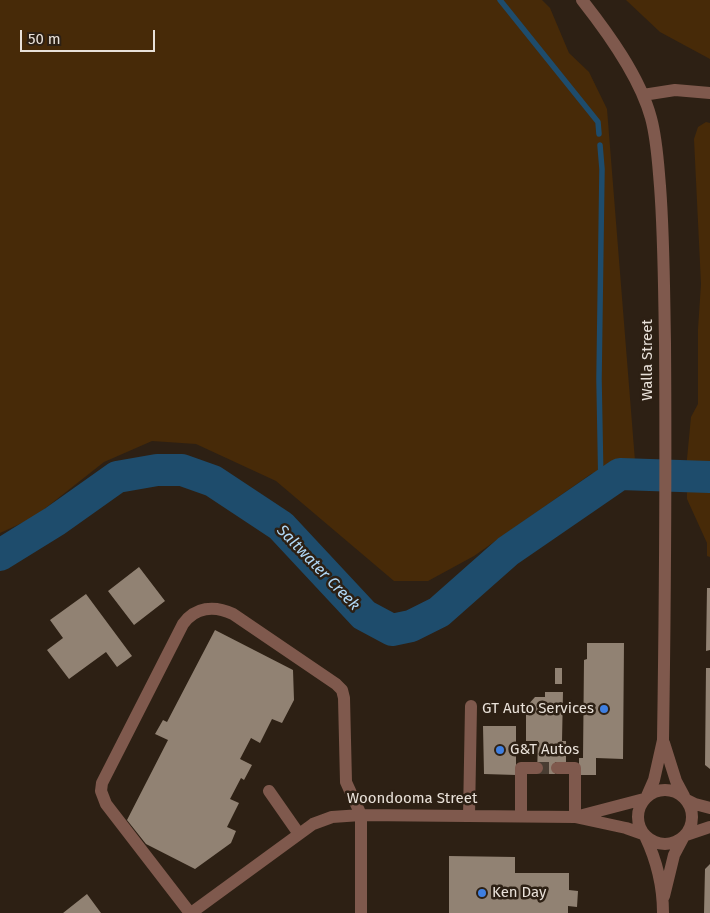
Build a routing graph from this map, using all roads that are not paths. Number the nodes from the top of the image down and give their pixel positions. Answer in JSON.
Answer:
{"nodes":[{"id":1,"x":582,"y":0,"type":"edge"},
{"id":2,"x":710,"y":93,"type":"edge"},
{"id":3,"x":644,"y":95,"type":"junction"},
{"id":4,"x":471,"y":706,"type":"dead end"},
{"id":5,"x":663,"y":740,"type":"junction"},
{"id":6,"x":537,"y":768,"type":"tunnel mouth"},
{"id":7,"x":557,"y":768,"type":"tunnel mouth"},
{"id":8,"x":269,"y":791,"type":"dead end"},
{"id":9,"x":645,"y":797,"type":"junction"},
{"id":10,"x":685,"y":798,"type":"junction"},
{"id":11,"x":710,"y":808,"type":"edge"},
{"id":12,"x":361,"y":815,"type":"junction"},
{"id":13,"x":469,"y":816,"type":"junction"},
{"id":14,"x":521,"y":816,"type":"junction"},
{"id":15,"x":574,"y":817,"type":"junction"},
{"id":16,"x":710,"y":827,"type":"edge"},
{"id":17,"x":299,"y":834,"type":"junction"},
{"id":18,"x":644,"y":835,"type":"junction"},
{"id":19,"x":684,"y":836,"type":"junction"},
{"id":20,"x":663,"y":907,"type":"edge"},
{"id":21,"x":191,"y":913,"type":"edge"},
{"id":22,"x":361,"y":913,"type":"edge"}],
"edges":[{"from":1,"to":3,"type":"street","name":"Walla Street"},
{"from":2,"to":3,"type":"street"},
{"from":3,"to":5,"type":"street","name":"Walla Street"},
{"from":4,"to":13,"type":"street"},
{"from":5,"to":9,"type":"street","name":"Walla Street"},
{"from":5,"to":10,"type":"street","name":"Walla Street"},
{"from":6,"to":14,"type":"street"},
{"from":7,"to":15,"type":"street"},
{"from":8,"to":17,"type":"street"},
{"from":9,"to":10,"type":"street"},
{"from":9,"to":15,"type":"street","name":"Woondooma Street"},
{"from":9,"to":18,"type":"street"},
{"from":10,"to":11,"type":"street"},
{"from":10,"to":19,"type":"street"},
{"from":12,"to":13,"type":"street","name":"Woondooma Street"},
{"from":12,"to":17,"type":"street","name":"Woondooma Street"},
{"from":12,"to":21,"type":"street"},
{"from":12,"to":22,"type":"street"},
{"from":13,"to":14,"type":"street","name":"Woondooma Street"},
{"from":14,"to":15,"type":"street","name":"Woondooma Street"},
{"from":15,"to":18,"type":"street","name":"Woondooma Street"},
{"from":16,"to":19,"type":"street"},
{"from":17,"to":21,"type":"street","name":"Woondooma Street"},
{"from":18,"to":19,"type":"street"},
{"from":18,"to":20,"type":"street"},
{"from":19,"to":20,"type":"street"}]}
